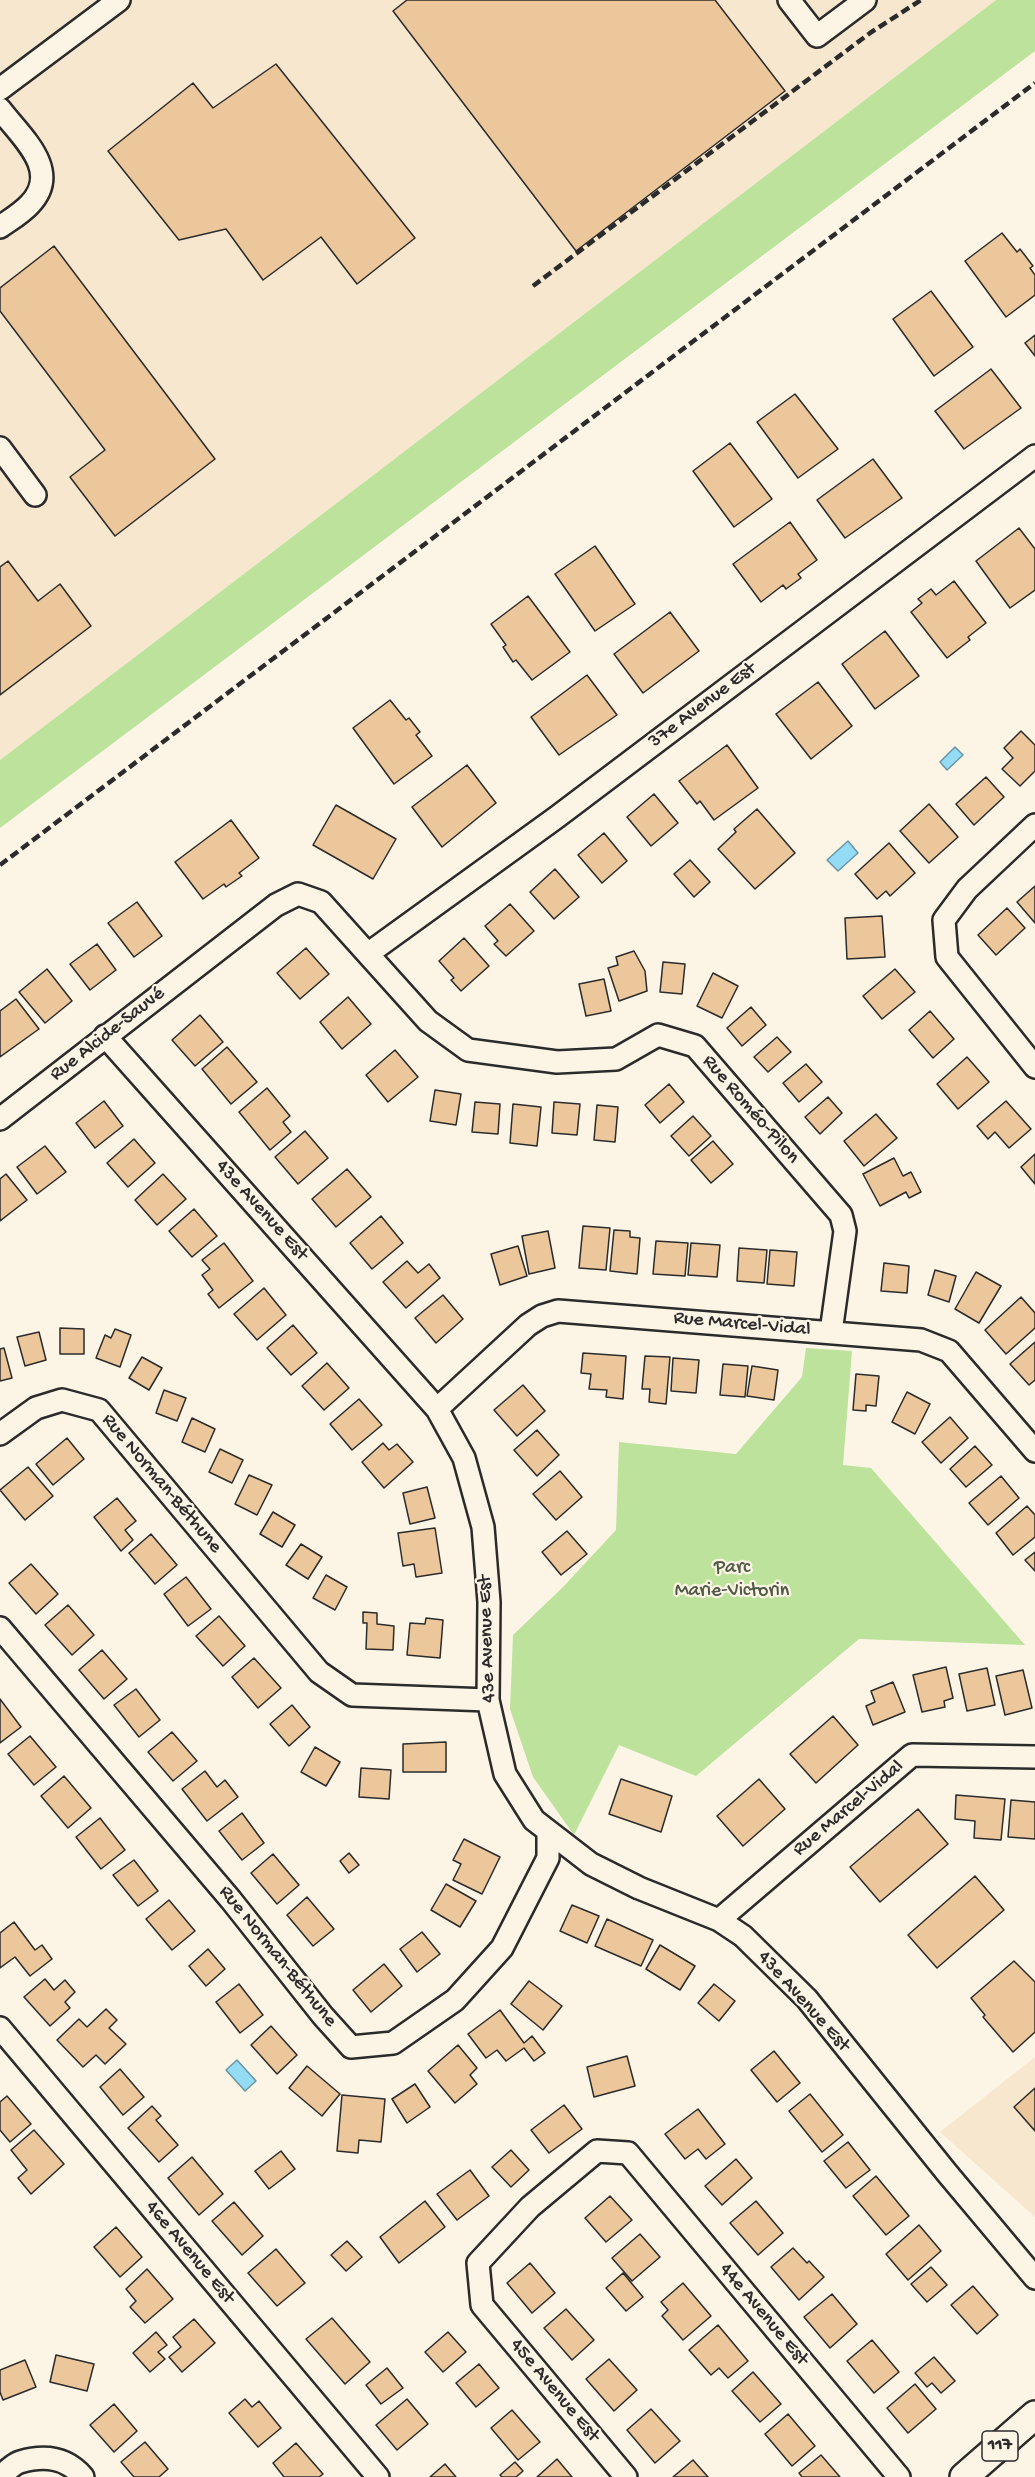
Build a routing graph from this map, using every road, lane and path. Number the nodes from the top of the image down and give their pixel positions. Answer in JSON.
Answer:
{"nodes":[{"id":1,"x":119,"y":0,"type":"edge"},
{"id":2,"x":865,"y":0,"type":"edge"},
{"id":3,"x":797,"y":3,"type":"edge"},
{"id":4,"x":0,"y":89,"type":"edge"},
{"id":5,"x":0,"y":109,"type":"edge"},
{"id":6,"x":0,"y":227,"type":"edge"},
{"id":7,"x":0,"y":448,"type":"edge"},
{"id":8,"x":1035,"y":456,"type":"edge"},
{"id":9,"x":35,"y":495,"type":"dead end"},
{"id":10,"x":1035,"y":825,"type":"edge"},
{"id":11,"x":217,"y":952,"type":"joint"},
{"id":12,"x":369,"y":953,"type":"junction"},
{"id":13,"x":105,"y":1036,"type":"junction"},
{"id":14,"x":1035,"y":1066,"type":"edge"},
{"id":15,"x":0,"y":1119,"type":"edge"},
{"id":16,"x":831,"y":1332,"type":"junction"},
{"id":17,"x":437,"y":1409,"type":"junction"},
{"id":18,"x":0,"y":1434,"type":"edge"},
{"id":19,"x":1035,"y":1451,"type":"edge"},
{"id":20,"x":0,"y":1628,"type":"edge"},
{"id":21,"x":488,"y":1700,"type":"junction"},
{"id":22,"x":1035,"y":1757,"type":"edge"},
{"id":23,"x":548,"y":1833,"type":"junction"},
{"id":24,"x":719,"y":1920,"type":"junction"},
{"id":25,"x":0,"y":2028,"type":"edge"},
{"id":26,"x":1035,"y":2278,"type":"edge"},
{"id":27,"x":482,"y":2305,"type":"joint"},
{"id":28,"x":1035,"y":2415,"type":"edge"},
{"id":29,"x":0,"y":2477,"type":"edge"},
{"id":30,"x":82,"y":2477,"type":"edge"},
{"id":31,"x":378,"y":2477,"type":"edge"},
{"id":32,"x":626,"y":2477,"type":"edge"},
{"id":33,"x":899,"y":2477,"type":"edge"},
{"id":34,"x":964,"y":2477,"type":"edge"}],
"edges":[{"from":1,"to":4,"type":"street"},
{"from":2,"to":3,"type":"street"},
{"from":5,"to":6,"type":"street"},
{"from":7,"to":9,"type":"street"},
{"from":8,"to":12,"type":"street","name":"37e Avenue Est"},
{"from":10,"to":14,"type":"street"},
{"from":11,"to":12,"type":"street","name":"Rue Roméo-Pilon"},
{"from":11,"to":13,"type":"street","name":"Rue Alcide-Sauvé"},
{"from":12,"to":16,"type":"street","name":"Rue Roméo-Pilon"},
{"from":13,"to":15,"type":"street","name":"Rue Alcide-Sauvé"},
{"from":13,"to":17,"type":"street","name":"43e Avenue Est"},
{"from":16,"to":17,"type":"street","name":"Rue Marcel-Vidal"},
{"from":16,"to":19,"type":"street","name":"Rue Marcel-Vidal"},
{"from":17,"to":21,"type":"street","name":"43e Avenue Est"},
{"from":18,"to":21,"type":"street","name":"Rue Norman-Béthune"},
{"from":20,"to":23,"type":"street","name":"Rue Norman-Béthune"},
{"from":21,"to":23,"type":"street","name":"43e Avenue Est"},
{"from":22,"to":24,"type":"street","name":"Rue Marcel-Vidal"},
{"from":23,"to":24,"type":"street","name":"43e Avenue Est"},
{"from":24,"to":26,"type":"street","name":"43e Avenue Est"},
{"from":25,"to":31,"type":"street","name":"46e Avenue Est"},
{"from":27,"to":32,"type":"street","name":"45e Avenue Est"},
{"from":27,"to":33,"type":"street","name":"44e Avenue Est"},
{"from":28,"to":34,"type":"main road","number":"117"},
{"from":29,"to":30,"type":"street"}]}
